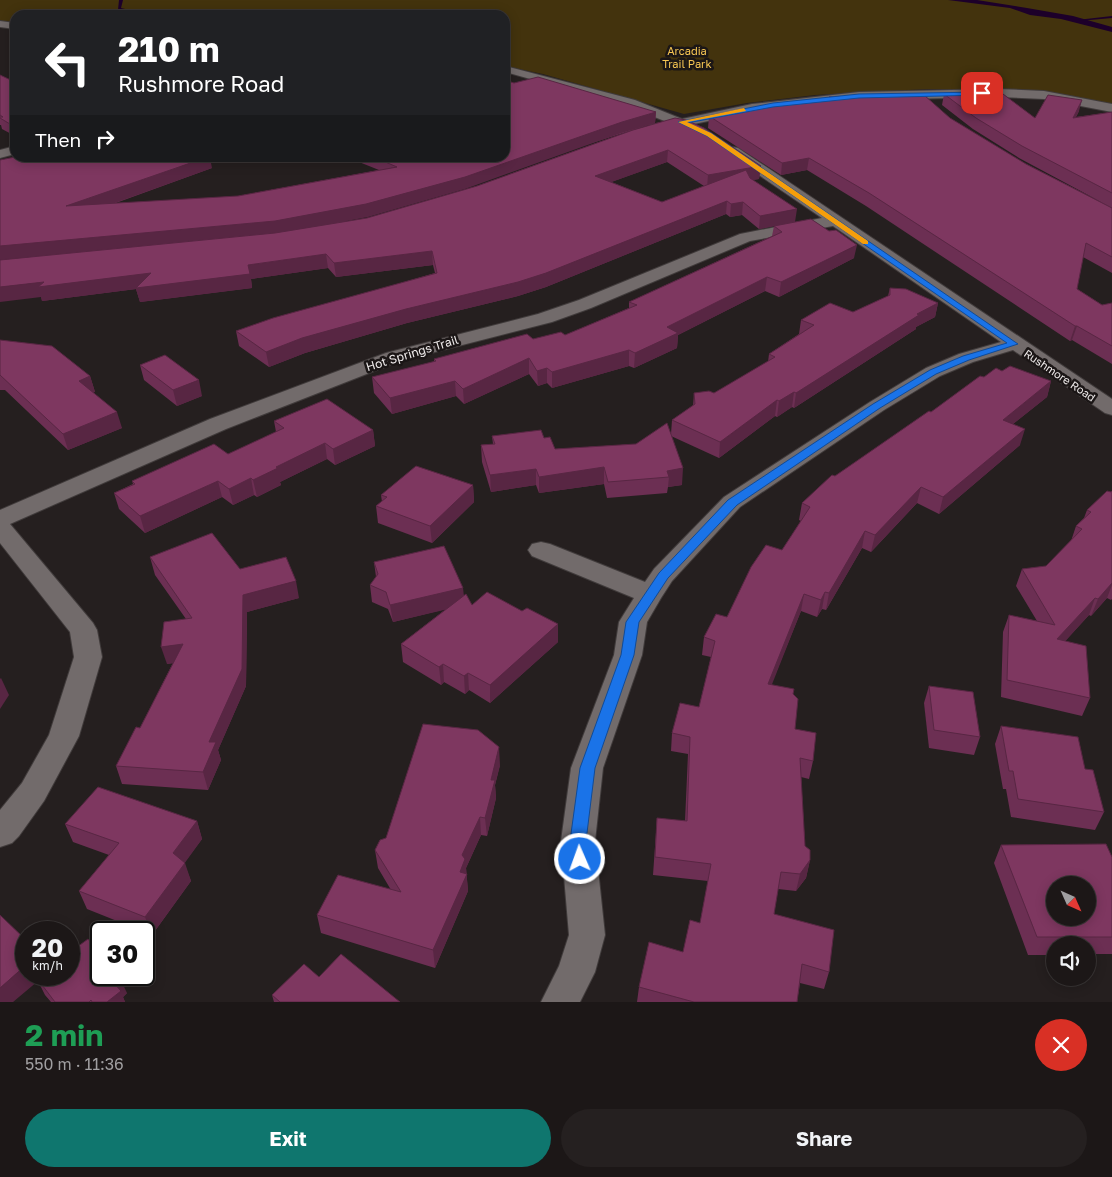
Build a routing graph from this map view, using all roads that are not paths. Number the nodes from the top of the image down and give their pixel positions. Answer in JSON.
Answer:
{"nodes":[{"id":1,"x":510,"y":71,"type":"edge"},
{"id":2,"x":530,"y":74,"type":"junction"},
{"id":3,"x":510,"y":81,"type":"edge"},
{"id":4,"x":920,"y":95,"type":"junction"},
{"id":5,"x":932,"y":106,"type":"edge"},
{"id":6,"x":1112,"y":108,"type":"edge"},
{"id":7,"x":681,"y":122,"type":"junction"},
{"id":8,"x":645,"y":132,"type":"edge"},
{"id":9,"x":834,"y":221,"type":"junction"},
{"id":10,"x":1014,"y":344,"type":"junction"},
{"id":11,"x":1112,"y":409,"type":"edge"},
{"id":12,"x":0,"y":519,"type":"edge"},
{"id":13,"x":0,"y":526,"type":"edge"},
{"id":14,"x":541,"y":550,"type":"dead end"},
{"id":15,"x":650,"y":594,"type":"junction"},
{"id":16,"x":0,"y":833,"type":"edge"},
{"id":17,"x":560,"y":1002,"type":"edge"}],
"edges":[{"from":1,"to":2,"type":"street","name":"Rushmore Road"},
{"from":2,"to":3,"type":"street"},
{"from":2,"to":7,"type":"street","name":"Rushmore Road"},
{"from":4,"to":5,"type":"street"},
{"from":4,"to":6,"type":"street"},
{"from":4,"to":7,"type":"street"},
{"from":7,"to":8,"type":"street"},
{"from":7,"to":9,"type":"street","name":"Rushmore Road"},
{"from":9,"to":10,"type":"street","name":"Rushmore Road"},
{"from":9,"to":12,"type":"street","name":"Hot Springs Trail"},
{"from":10,"to":11,"type":"street","name":"Rushmore Road"},
{"from":10,"to":15,"type":"street"},
{"from":13,"to":16,"type":"street"},
{"from":14,"to":15,"type":"street"},
{"from":15,"to":17,"type":"street"}]}
